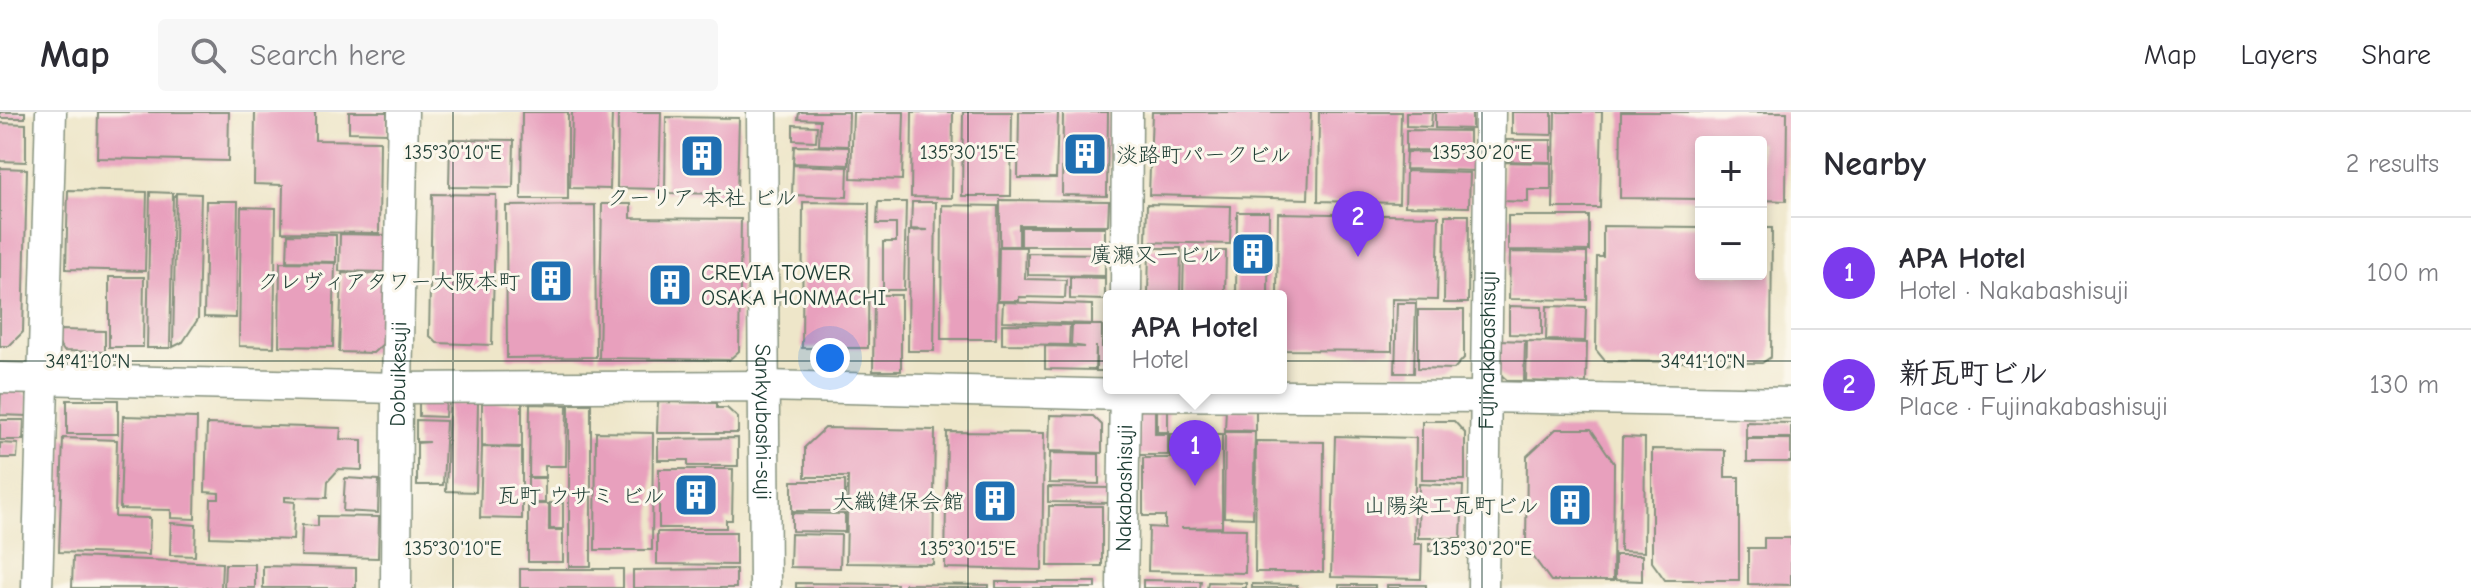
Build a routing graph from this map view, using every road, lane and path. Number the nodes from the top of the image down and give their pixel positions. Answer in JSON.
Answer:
{"nodes":[{"id":1,"x":51,"y":112,"type":"edge"},
{"id":2,"x":403,"y":112,"type":"edge"},
{"id":3,"x":762,"y":112,"type":"edge"},
{"id":4,"x":1127,"y":112,"type":"edge"},
{"id":5,"x":1490,"y":112,"type":"edge"},
{"id":6,"x":1126,"y":290,"type":"edge"},
{"id":7,"x":0,"y":378,"type":"edge"},
{"id":8,"x":43,"y":379,"type":"junction"},
{"id":9,"x":765,"y":386,"type":"junction"},
{"id":10,"x":397,"y":388,"type":"junction"},
{"id":11,"x":1103,"y":392,"type":"edge"},
{"id":12,"x":1125,"y":394,"type":"edge"},
{"id":13,"x":1269,"y":394,"type":"edge"},
{"id":14,"x":1486,"y":397,"type":"junction"},
{"id":15,"x":1791,"y":403,"type":"edge"},
{"id":16,"x":37,"y":588,"type":"edge"},
{"id":17,"x":396,"y":588,"type":"edge"},
{"id":18,"x":765,"y":588,"type":"edge"},
{"id":19,"x":1122,"y":588,"type":"edge"},
{"id":20,"x":1483,"y":588,"type":"edge"}],
"edges":[{"from":1,"to":8,"type":"street"},
{"from":2,"to":10,"type":"street","name":"Dobuikesuji"},
{"from":3,"to":9,"type":"street","name":"Sankyubashi-suji"},
{"from":4,"to":6,"type":"street"},
{"from":5,"to":14,"type":"street","name":"Fujinakabashisuji"},
{"from":7,"to":8,"type":"street"},
{"from":8,"to":10,"type":"street"},
{"from":8,"to":16,"type":"street"},
{"from":9,"to":10,"type":"street"},
{"from":9,"to":11,"type":"street"},
{"from":9,"to":18,"type":"street","name":"Sankyubashi-suji"},
{"from":10,"to":17,"type":"street","name":"Dobuikesuji"},
{"from":12,"to":19,"type":"street","name":"Nakabashisuji"},
{"from":13,"to":14,"type":"street"},
{"from":14,"to":15,"type":"street"},
{"from":14,"to":20,"type":"street","name":"Fujinakabashisuji"}]}
